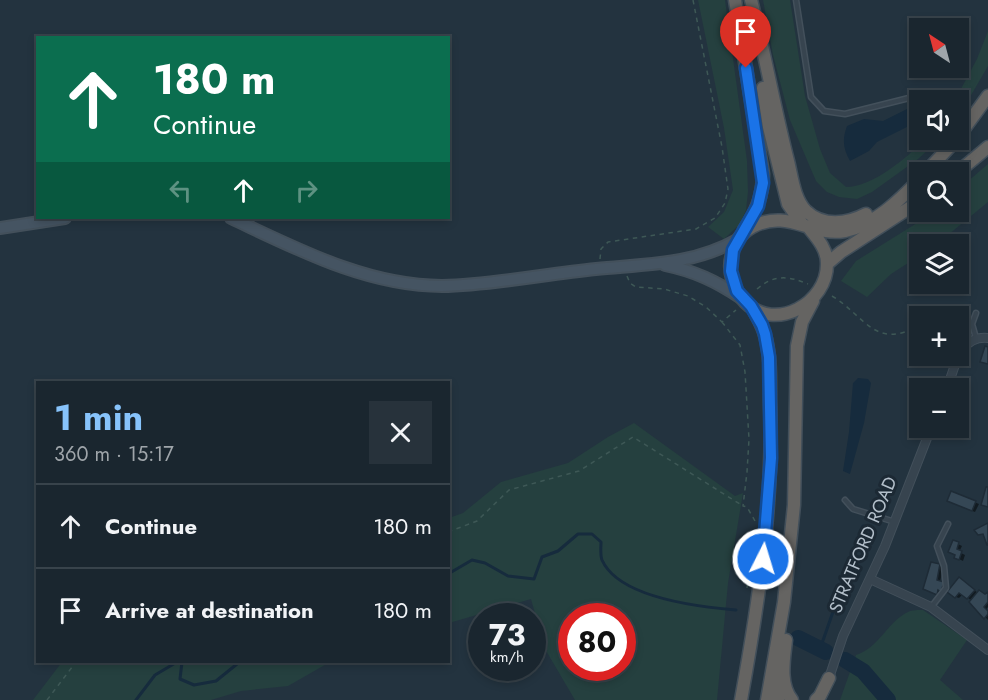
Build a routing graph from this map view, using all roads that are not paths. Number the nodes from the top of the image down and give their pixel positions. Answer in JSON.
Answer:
{"nodes":[{"id":1,"x":735,"y":0,"type":"edge"},
{"id":2,"x":750,"y":0,"type":"edge"},
{"id":3,"x":796,"y":0,"type":"edge"},
{"id":4,"x":988,"y":96,"type":"edge"},
{"id":5,"x":909,"y":98,"type":"dead end"},
{"id":6,"x":969,"y":122,"type":"edge"},
{"id":7,"x":988,"y":147,"type":"edge"},
{"id":8,"x":946,"y":150,"type":"edge"},
{"id":9,"x":935,"y":162,"type":"edge"},
{"id":10,"x":969,"y":163,"type":"edge"},
{"id":11,"x":909,"y":186,"type":"edge"},
{"id":12,"x":909,"y":190,"type":"edge"},
{"id":13,"x":909,"y":208,"type":"edge"},
{"id":14,"x":58,"y":219,"type":"edge"},
{"id":15,"x":233,"y":219,"type":"edge"},
{"id":16,"x":805,"y":226,"type":"junction"},
{"id":17,"x":0,"y":228,"type":"edge"},
{"id":18,"x":739,"y":237,"type":"junction"},
{"id":19,"x":662,"y":264,"type":"junction"},
{"id":20,"x":827,"y":264,"type":"junction"},
{"id":21,"x":813,"y":300,"type":"junction"},
{"id":22,"x":744,"y":304,"type":"junction"},
{"id":23,"x":976,"y":313,"type":"dead end"},
{"id":24,"x":976,"y":338,"type":"junction"},
{"id":25,"x":988,"y":338,"type":"edge"},
{"id":26,"x":951,"y":378,"type":"edge"},
{"id":27,"x":928,"y":438,"type":"edge"},
{"id":28,"x":845,"y":500,"type":"dead end"},
{"id":29,"x":794,"y":505,"type":"junction"},
{"id":30,"x":895,"y":522,"type":"junction"},
{"id":31,"x":948,"y":524,"type":"dead end"},
{"id":32,"x":870,"y":579,"type":"junction"},
{"id":33,"x":931,"y":607,"type":"junction"},
{"id":34,"x":988,"y":650,"type":"edge"},
{"id":35,"x":783,"y":667,"type":"junction"},
{"id":36,"x":829,"y":678,"type":"junction"},
{"id":37,"x":741,"y":700,"type":"edge"},
{"id":38,"x":767,"y":700,"type":"edge"},
{"id":39,"x":778,"y":700,"type":"edge"},
{"id":40,"x":792,"y":700,"type":"edge"},
{"id":41,"x":816,"y":700,"type":"edge"},
{"id":42,"x":826,"y":700,"type":"edge"}],
"edges":[{"from":1,"to":18,"type":"highway"},
{"from":2,"to":11,"type":"highway"},
{"from":2,"to":16,"type":"highway"},
{"from":3,"to":5,"type":"lane"},
{"from":4,"to":6,"type":"highway"},
{"from":7,"to":10,"type":"highway"},
{"from":8,"to":9,"type":"highway"},
{"from":12,"to":16,"type":"highway"},
{"from":13,"to":20,"type":"highway"},
{"from":14,"to":17,"type":"main road"},
{"from":15,"to":19,"type":"main road"},
{"from":16,"to":18,"type":"highway"},
{"from":16,"to":20,"type":"highway"},
{"from":18,"to":19,"type":"main road"},
{"from":18,"to":22,"type":"highway"},
{"from":19,"to":22,"type":"main road"},
{"from":20,"to":21,"type":"highway"},
{"from":21,"to":22,"type":"highway"},
{"from":21,"to":29,"type":"highway"},
{"from":22,"to":37,"type":"highway"},
{"from":23,"to":24,"type":"lane"},
{"from":24,"to":25,"type":"street"},
{"from":24,"to":26,"type":"street"},
{"from":27,"to":30,"type":"street","name":"STRATFORD ROAD"},
{"from":28,"to":30,"type":"lane"},
{"from":29,"to":35,"type":"highway"},
{"from":29,"to":38,"type":"highway"},
{"from":30,"to":32,"type":"street","name":"STRATFORD ROAD"},
{"from":31,"to":33,"type":"lane"},
{"from":32,"to":33,"type":"street"},
{"from":32,"to":36,"type":"street","name":"STRATFORD ROAD"},
{"from":33,"to":34,"type":"street"},
{"from":35,"to":39,"type":"highway"},
{"from":35,"to":40,"type":"highway"},
{"from":36,"to":41,"type":"highway"},
{"from":36,"to":42,"type":"highway"}]}
